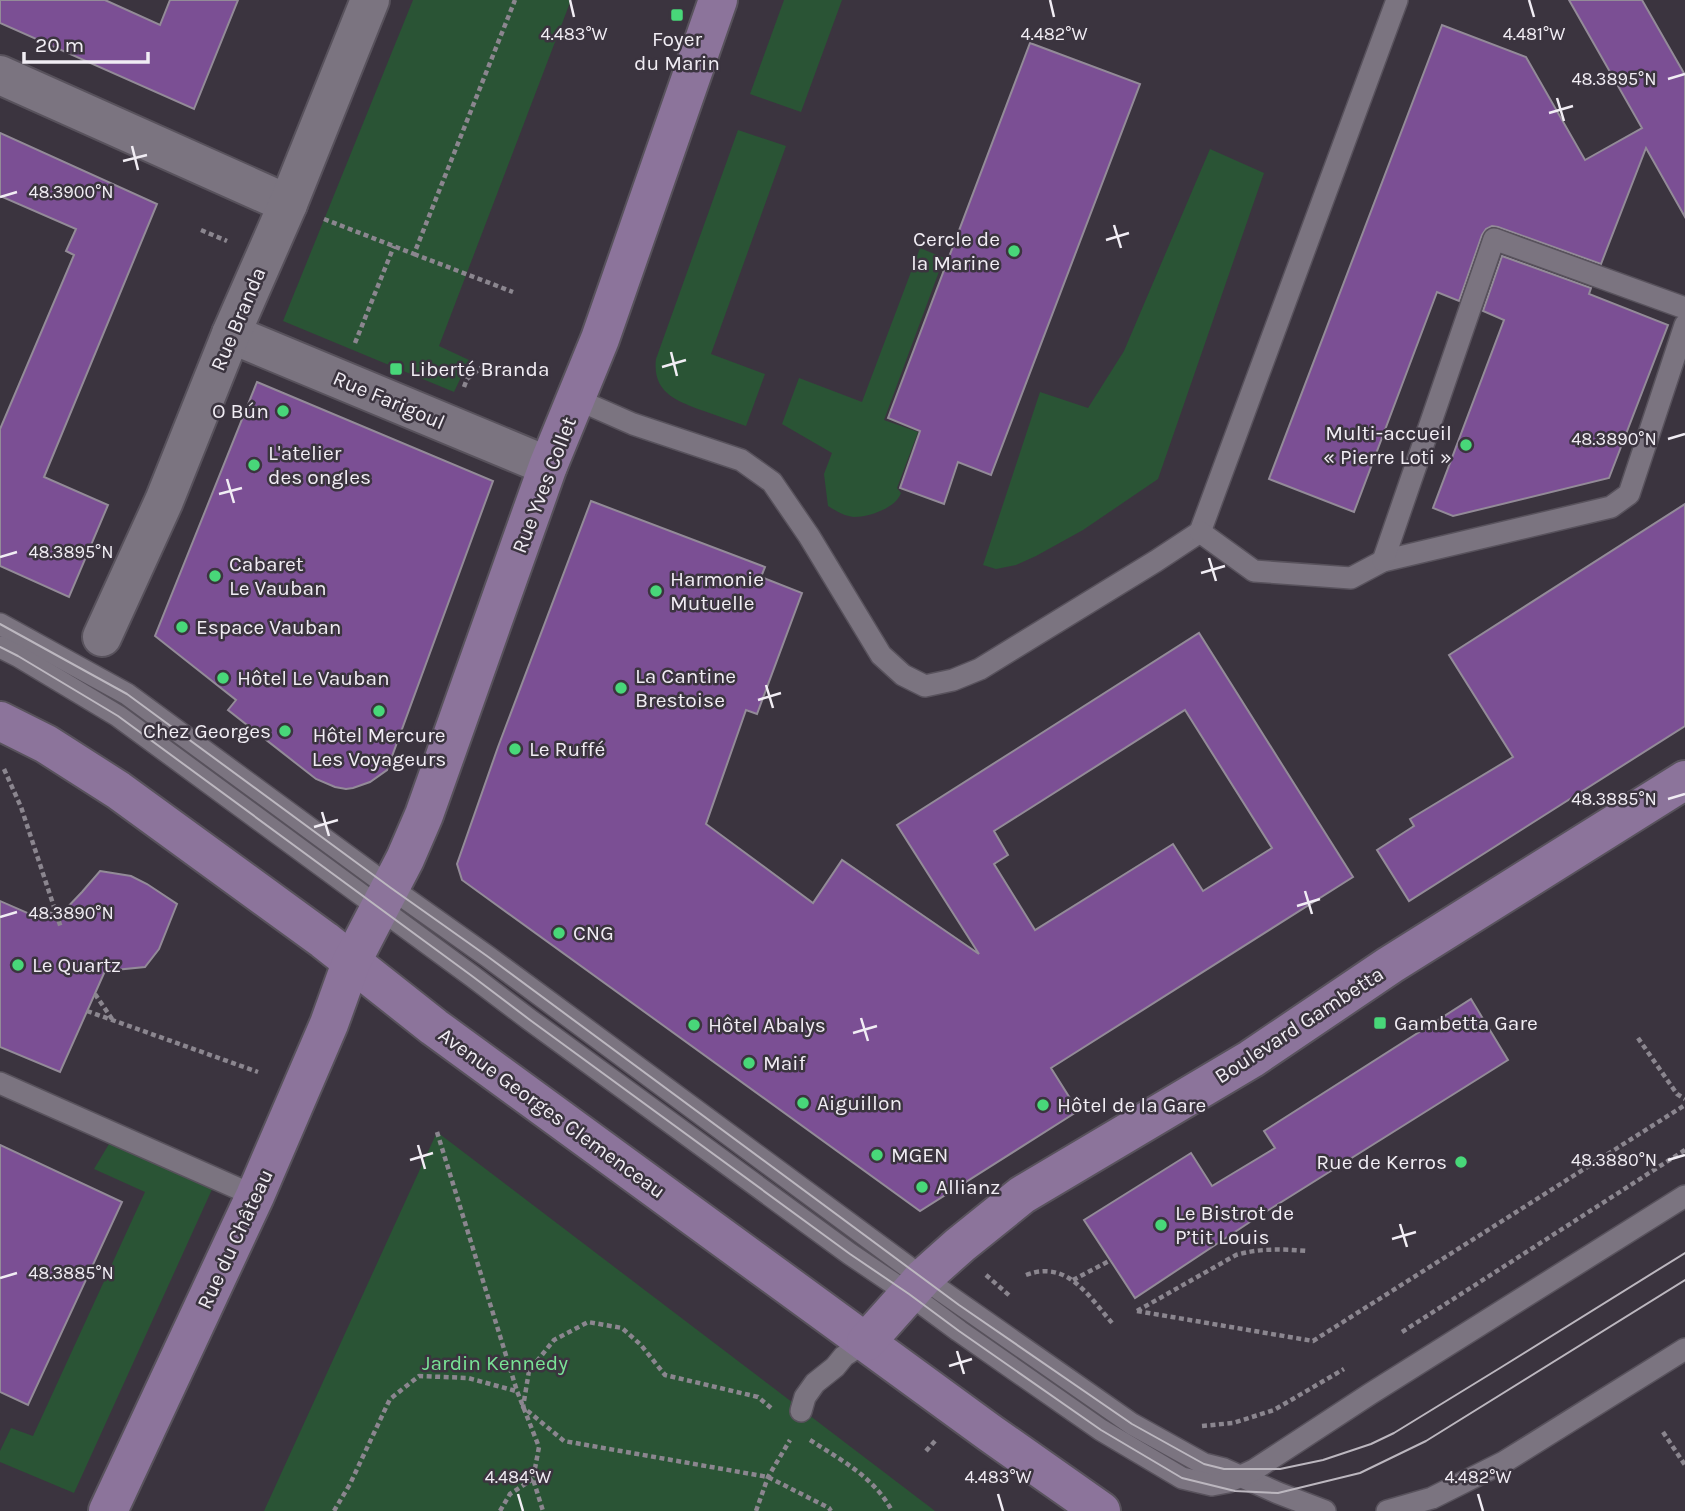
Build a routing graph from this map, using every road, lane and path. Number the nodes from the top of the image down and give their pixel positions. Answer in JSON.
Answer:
{"nodes":[{"id":1,"x":370,"y":0,"type":"edge"},
{"id":2,"x":516,"y":0,"type":"edge"},
{"id":3,"x":718,"y":0,"type":"edge"},
{"id":4,"x":1397,"y":0,"type":"edge"},
{"id":5,"x":0,"y":75,"type":"edge"},
{"id":6,"x":301,"y":209,"type":"junction"},
{"id":7,"x":394,"y":246,"type":"junction"},
{"id":8,"x":414,"y":254,"type":"junction"},
{"id":9,"x":513,"y":292,"type":"dead end"},
{"id":10,"x":1685,"y":308,"type":"edge"},
{"id":11,"x":1685,"y":325,"type":"edge"},
{"id":12,"x":231,"y":334,"type":"junction"},
{"id":13,"x":357,"y":339,"type":"dead end"},
{"id":14,"x":487,"y":363,"type":"dead end"},
{"id":15,"x":467,"y":379,"type":"dead end"},
{"id":16,"x":576,"y":399,"type":"junction"},
{"id":17,"x":548,"y":466,"type":"junction"},
{"id":18,"x":1200,"y":531,"type":"junction"},
{"id":19,"x":1383,"y":561,"type":"junction"},
{"id":20,"x":0,"y":624,"type":"edge"},
{"id":21,"x":102,"y":637,"type":"dead end"},
{"id":22,"x":0,"y":647,"type":"edge"},
{"id":23,"x":0,"y":721,"type":"edge"},
{"id":24,"x":3,"y":769,"type":"dead end"},
{"id":25,"x":1685,"y":780,"type":"edge"},
{"id":26,"x":385,"y":899,"type":"junction"},
{"id":27,"x":61,"y":928,"type":"dead end"},
{"id":28,"x":351,"y":963,"type":"junction"},
{"id":29,"x":95,"y":994,"type":"dead end"},
{"id":30,"x":87,"y":1011,"type":"dead end"},
{"id":31,"x":112,"y":1019,"type":"junction"},
{"id":32,"x":1638,"y":1038,"type":"dead end"},
{"id":33,"x":258,"y":1072,"type":"dead end"},
{"id":34,"x":0,"y":1083,"type":"edge"},
{"id":35,"x":1685,"y":1099,"type":"edge"},
{"id":36,"x":1685,"y":1105,"type":"edge"},
{"id":37,"x":437,"y":1132,"type":"dead end"},
{"id":38,"x":1685,"y":1150,"type":"edge"},
{"id":39,"x":255,"y":1196,"type":"junction"},
{"id":40,"x":1685,"y":1196,"type":"edge"},
{"id":41,"x":960,"y":1245,"type":"junction"},
{"id":42,"x":1308,"y":1251,"type":"dead end"},
{"id":43,"x":1111,"y":1260,"type":"dead end"},
{"id":44,"x":1026,"y":1275,"type":"dead end"},
{"id":45,"x":1073,"y":1280,"type":"junction"},
{"id":46,"x":916,"y":1286,"type":"junction"},
{"id":47,"x":1021,"y":1304,"type":"dead end"},
{"id":48,"x":1114,"y":1324,"type":"dead end"},
{"id":49,"x":1398,"y":1335,"type":"dead end"},
{"id":50,"x":866,"y":1342,"type":"junction"},
{"id":51,"x":1685,"y":1349,"type":"edge"},
{"id":52,"x":1352,"y":1364,"type":"dead end"},
{"id":53,"x":517,"y":1391,"type":"junction"},
{"id":54,"x":523,"y":1407,"type":"junction"},
{"id":55,"x":799,"y":1420,"type":"junction"},
{"id":56,"x":1196,"y":1427,"type":"dead end"},
{"id":57,"x":1663,"y":1432,"type":"dead end"},
{"id":58,"x":1685,"y":1465,"type":"edge"},
{"id":59,"x":768,"y":1478,"type":"junction"},
{"id":60,"x":1240,"y":1478,"type":"junction"},
{"id":61,"x":533,"y":1479,"type":"junction"},
{"id":62,"x":507,"y":1500,"type":"junction"},
{"id":63,"x":108,"y":1511,"type":"edge"},
{"id":64,"x":334,"y":1511,"type":"edge"},
{"id":65,"x":500,"y":1511,"type":"edge"},
{"id":66,"x":509,"y":1511,"type":"edge"},
{"id":67,"x":543,"y":1511,"type":"edge"},
{"id":68,"x":756,"y":1511,"type":"edge"},
{"id":69,"x":831,"y":1511,"type":"edge"},
{"id":70,"x":892,"y":1511,"type":"edge"},
{"id":71,"x":1101,"y":1511,"type":"edge"},
{"id":72,"x":1325,"y":1511,"type":"edge"},
{"id":73,"x":1387,"y":1511,"type":"edge"}],
"edges":[{"from":1,"to":6,"type":"street","name":"Rue Branda"},
{"from":2,"to":8,"type":"path"},
{"from":3,"to":16,"type":"main road","name":"Rue Yves Collet"},
{"from":4,"to":18,"type":"lane"},
{"from":5,"to":6,"type":"street"},
{"from":6,"to":7,"type":"path"},
{"from":6,"to":12,"type":"street","name":"Rue Branda"},
{"from":7,"to":8,"type":"path"},
{"from":7,"to":13,"type":"path"},
{"from":8,"to":9,"type":"path"},
{"from":10,"to":19,"type":"lane"},
{"from":11,"to":19,"type":"lane"},
{"from":12,"to":17,"type":"street","name":"Rue Farigoul"},
{"from":12,"to":21,"type":"street","name":"Rue Branda"},
{"from":14,"to":15,"type":"path"},
{"from":16,"to":17,"type":"main road","name":"Rue Yves Collet"},
{"from":16,"to":18,"type":"lane"},
{"from":17,"to":26,"type":"main road","name":"Rue Yves Collet"},
{"from":18,"to":19,"type":"lane"},
{"from":20,"to":26,"type":"lane"},
{"from":22,"to":26,"type":"lane"},
{"from":23,"to":28,"type":"main road","name":"Avenue Georges Clemenceau"},
{"from":24,"to":27,"type":"path"},
{"from":25,"to":41,"type":"main road","name":"Boulevard Gambetta"},
{"from":26,"to":28,"type":"main road","name":"Rue Yves Collet"},
{"from":26,"to":46,"type":"lane"},
{"from":28,"to":39,"type":"main road","name":"Rue du Château"},
{"from":28,"to":50,"type":"main road","name":"Avenue Georges Clemenceau"},
{"from":29,"to":31,"type":"path"},
{"from":30,"to":31,"type":"path"},
{"from":31,"to":33,"type":"path"},
{"from":32,"to":35,"type":"path"},
{"from":34,"to":39,"type":"lane"},
{"from":36,"to":42,"type":"path"},
{"from":37,"to":53,"type":"path"},
{"from":38,"to":49,"type":"path"},
{"from":39,"to":63,"type":"main road","name":"Rue du Château"},
{"from":40,"to":60,"type":"lane"},
{"from":41,"to":46,"type":"main road","name":"Boulevard Gambetta"},
{"from":41,"to":47,"type":"path"},
{"from":43,"to":45,"type":"path"},
{"from":44,"to":45,"type":"path"},
{"from":45,"to":48,"type":"path"},
{"from":46,"to":50,"type":"main road","name":"Boulevard Gambetta"},
{"from":46,"to":60,"type":"lane"},
{"from":50,"to":55,"type":"lane"},
{"from":50,"to":71,"type":"main road","name":"Avenue Georges Clemenceau"},
{"from":51,"to":73,"type":"lane"},
{"from":52,"to":56,"type":"path"},
{"from":53,"to":54,"type":"path"},
{"from":53,"to":64,"type":"path"},
{"from":54,"to":55,"type":"path"},
{"from":54,"to":59,"type":"path"},
{"from":54,"to":61,"type":"path"},
{"from":55,"to":59,"type":"path"},
{"from":55,"to":70,"type":"path"},
{"from":57,"to":58,"type":"path"},
{"from":59,"to":68,"type":"path"},
{"from":59,"to":69,"type":"path"},
{"from":60,"to":72,"type":"lane"},
{"from":61,"to":62,"type":"path"},
{"from":61,"to":67,"type":"path"},
{"from":62,"to":65,"type":"path"},
{"from":62,"to":66,"type":"path"}]}
